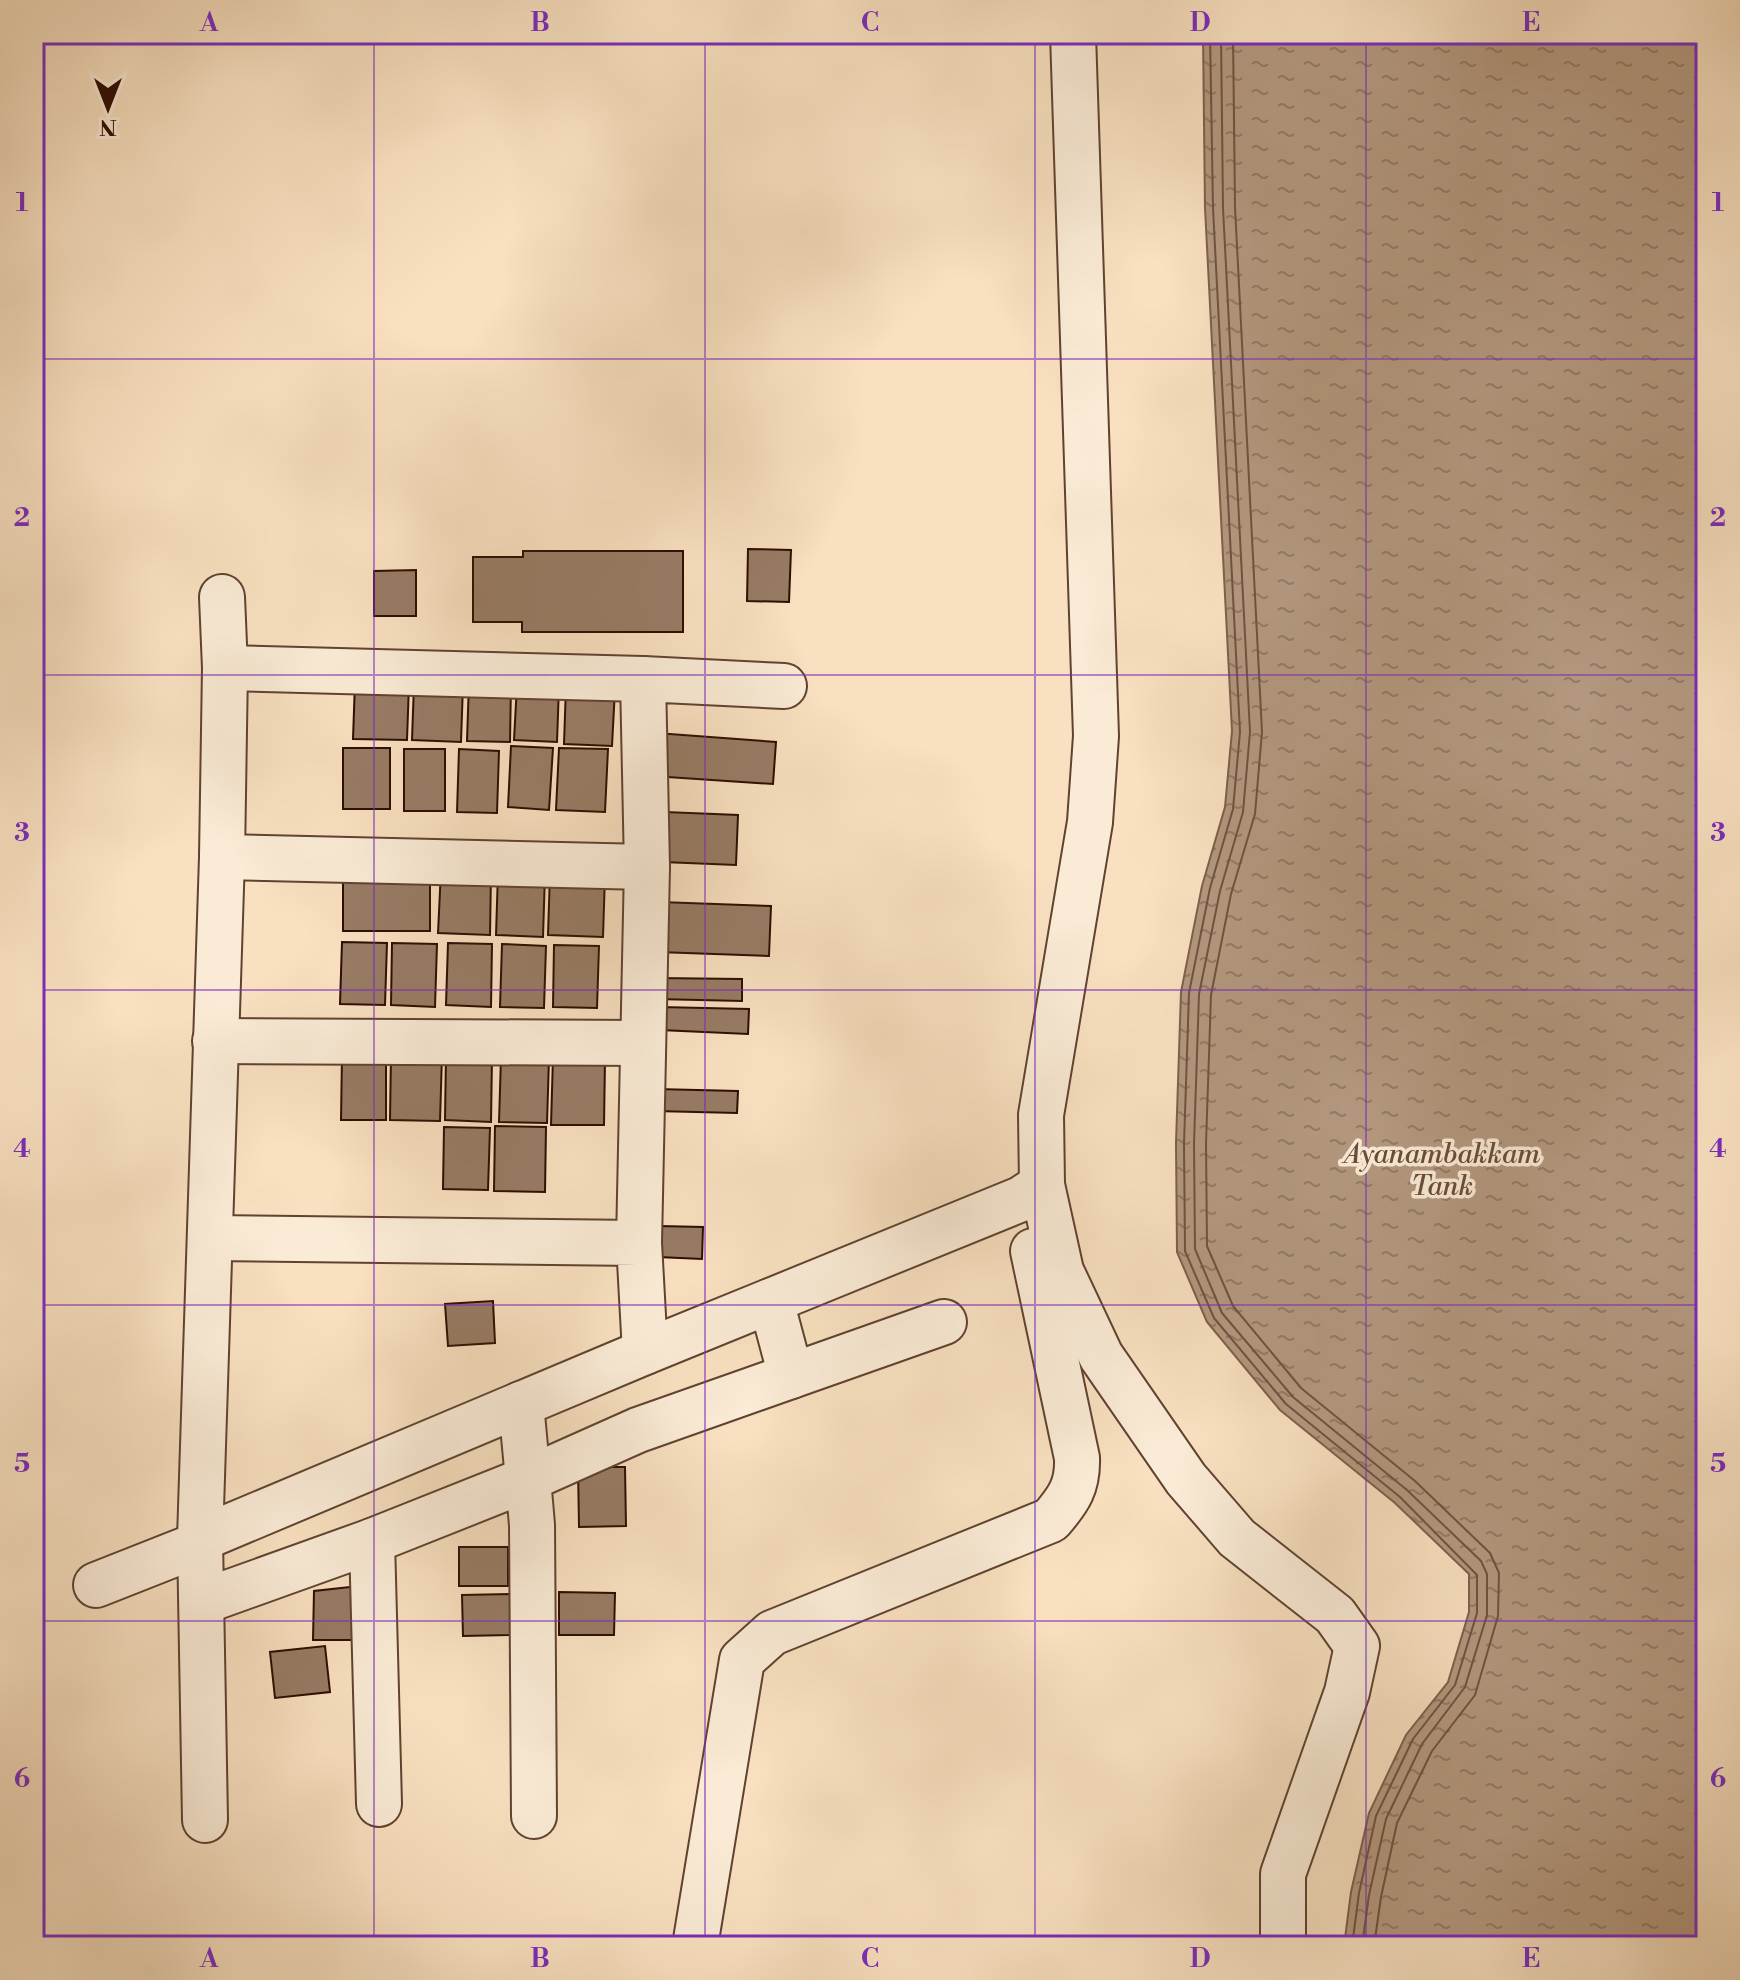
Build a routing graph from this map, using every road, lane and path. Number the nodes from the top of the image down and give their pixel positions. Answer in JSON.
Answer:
{"nodes":[{"id":1,"x":1073,"y":34,"type":"edge"},
{"id":2,"x":222,"y":597,"type":"dead end"},
{"id":3,"x":225,"y":668,"type":"junction"},
{"id":4,"x":643,"y":679,"type":"junction"},
{"id":5,"x":784,"y":686,"type":"dead end"},
{"id":6,"x":222,"y":857,"type":"junction"},
{"id":7,"x":647,"y":867,"type":"junction"},
{"id":8,"x":215,"y":1041,"type":"junction"},
{"id":9,"x":642,"y":1043,"type":"junction"},
{"id":10,"x":1032,"y":1192,"type":"junction"},
{"id":11,"x":210,"y":1238,"type":"junction"},
{"id":12,"x":639,"y":1243,"type":"junction"},
{"id":13,"x":771,"y":1301,"type":"junction"},
{"id":14,"x":944,"y":1322,"type":"dead end"},
{"id":15,"x":645,"y":1352,"type":"junction"},
{"id":16,"x":791,"y":1376,"type":"junction"},
{"id":17,"x":521,"y":1404,"type":"junction"},
{"id":18,"x":528,"y":1479,"type":"junction"},
{"id":19,"x":200,"y":1541,"type":"junction"},
{"id":20,"x":372,"y":1541,"type":"junction"},
{"id":21,"x":96,"y":1585,"type":"dead end"},
{"id":22,"x":202,"y":1602,"type":"junction"},
{"id":23,"x":379,"y":1804,"type":"dead end"},
{"id":24,"x":534,"y":1816,"type":"dead end"},
{"id":25,"x":205,"y":1820,"type":"dead end"},
{"id":26,"x":695,"y":1946,"type":"edge"},
{"id":27,"x":1283,"y":1946,"type":"edge"}],
"edges":[{"from":1,"to":10,"type":"street"},
{"from":2,"to":3,"type":"street"},
{"from":3,"to":4,"type":"street"},
{"from":3,"to":6,"type":"street"},
{"from":4,"to":5,"type":"street"},
{"from":4,"to":7,"type":"street"},
{"from":6,"to":7,"type":"street"},
{"from":6,"to":8,"type":"street"},
{"from":7,"to":9,"type":"street"},
{"from":8,"to":9,"type":"street"},
{"from":8,"to":11,"type":"street"},
{"from":9,"to":12,"type":"street"},
{"from":10,"to":13,"type":"street"},
{"from":10,"to":26,"type":"street"},
{"from":10,"to":27,"type":"street"},
{"from":11,"to":12,"type":"street"},
{"from":11,"to":19,"type":"street"},
{"from":12,"to":15,"type":"street"},
{"from":13,"to":15,"type":"street"},
{"from":13,"to":16,"type":"street"},
{"from":14,"to":16,"type":"street"},
{"from":15,"to":17,"type":"street"},
{"from":16,"to":18,"type":"street"},
{"from":17,"to":18,"type":"street"},
{"from":17,"to":19,"type":"street"},
{"from":18,"to":20,"type":"street"},
{"from":18,"to":24,"type":"street"},
{"from":19,"to":21,"type":"street"},
{"from":19,"to":22,"type":"street"},
{"from":20,"to":22,"type":"street"},
{"from":20,"to":23,"type":"street"},
{"from":22,"to":25,"type":"street"}]}
